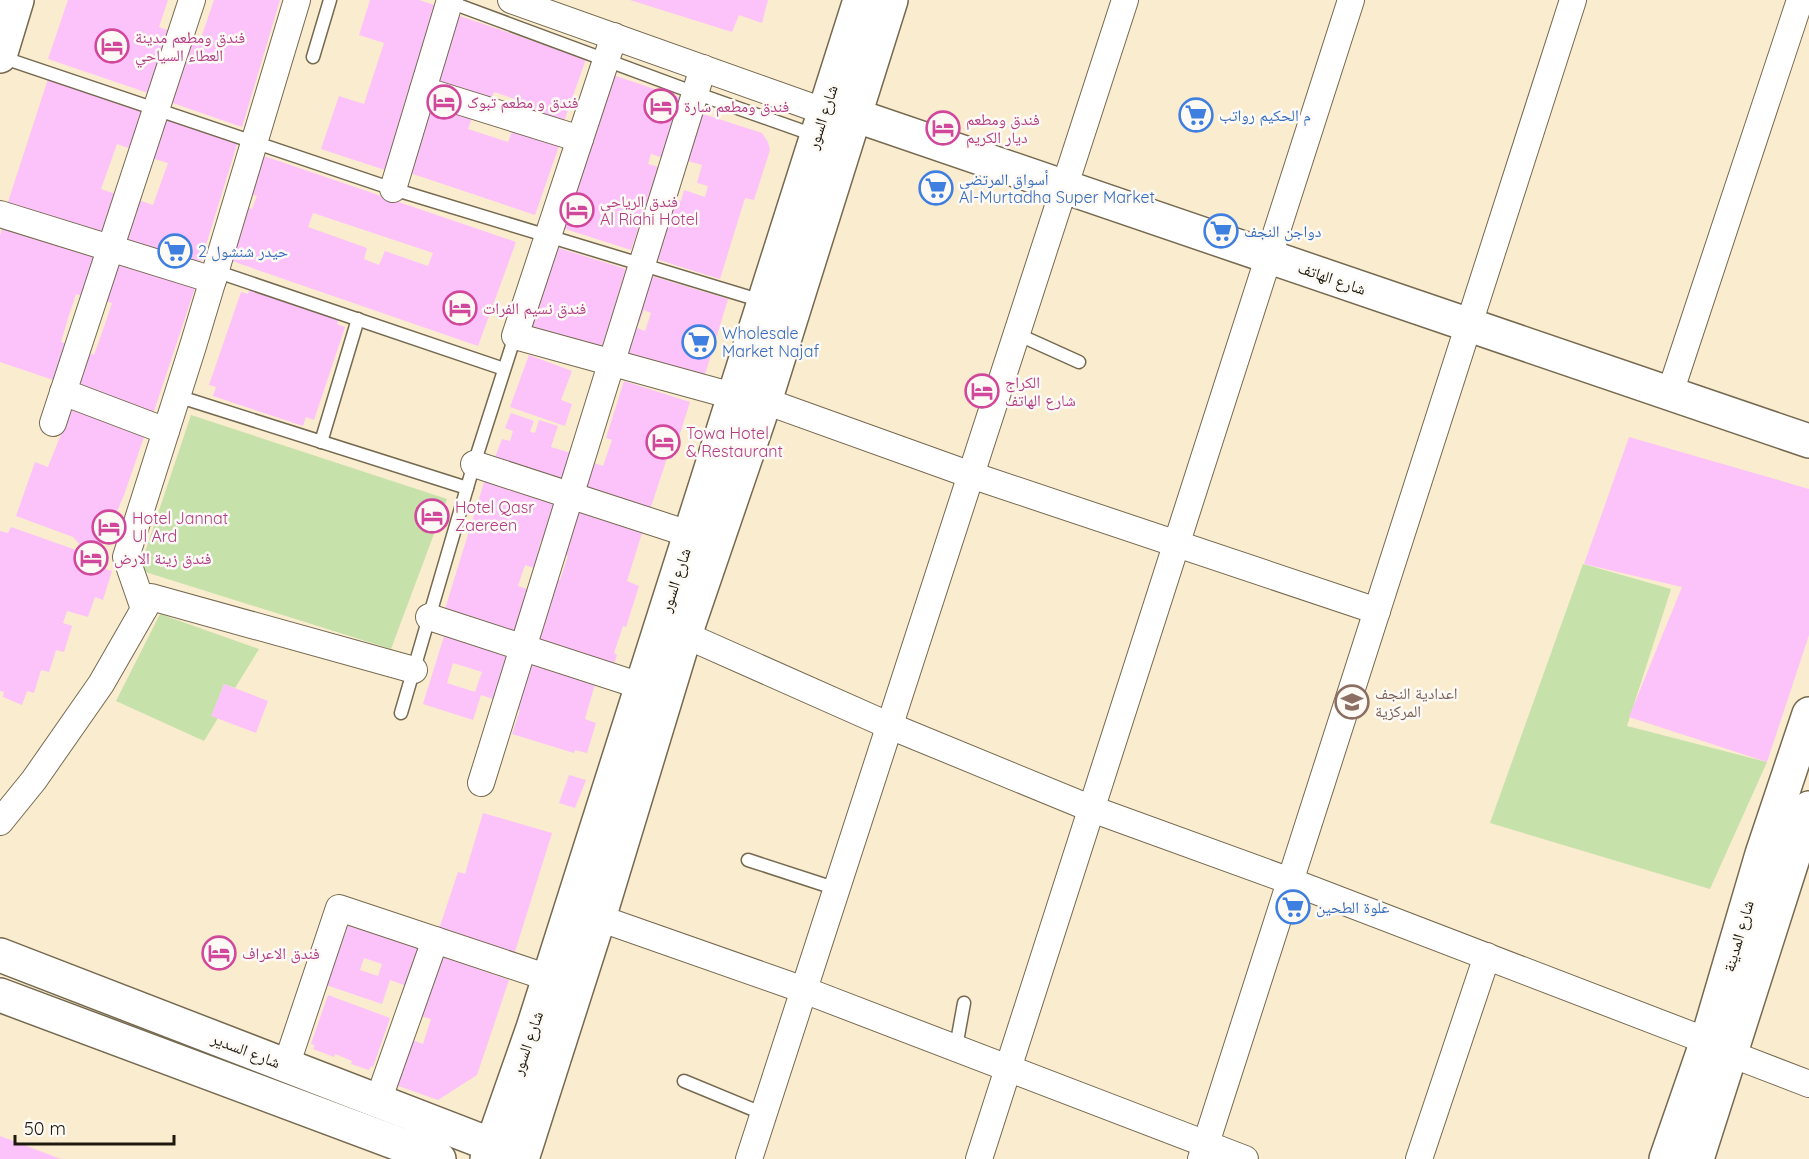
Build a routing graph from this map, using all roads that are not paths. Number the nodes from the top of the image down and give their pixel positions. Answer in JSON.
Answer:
{"nodes":[{"id":1,"x":17,"y":0,"type":"edge"},
{"id":2,"x":192,"y":0,"type":"edge"},
{"id":3,"x":297,"y":0,"type":"edge"},
{"id":4,"x":330,"y":0,"type":"edge"},
{"id":5,"x":511,"y":0,"type":"edge"},
{"id":6,"x":860,"y":0,"type":"edge"},
{"id":7,"x":891,"y":0,"type":"edge"},
{"id":8,"x":1125,"y":0,"type":"edge"},
{"id":9,"x":1351,"y":0,"type":"edge"},
{"id":10,"x":1573,"y":0,"type":"edge"},
{"id":11,"x":1800,"y":0,"type":"edge"},
{"id":12,"x":448,"y":1,"type":"edge"},
{"id":13,"x":614,"y":36,"type":"junction"},
{"id":14,"x":0,"y":56,"type":"edge"},
{"id":15,"x":313,"y":57,"type":"dead end"},
{"id":16,"x":606,"y":61,"type":"junction"},
{"id":17,"x":703,"y":68,"type":"junction"},
{"id":18,"x":423,"y":90,"type":"junction"},
{"id":19,"x":695,"y":93,"type":"junction"},
{"id":20,"x":156,"y":109,"type":"junction"},
{"id":21,"x":831,"y":120,"type":"junction"},
{"id":22,"x":580,"y":139,"type":"junction"},
{"id":23,"x":254,"y":143,"type":"junction"},
{"id":24,"x":1065,"y":186,"type":"junction"},
{"id":25,"x":393,"y":189,"type":"junction"},
{"id":26,"x":0,"y":214,"type":"edge"},
{"id":27,"x":548,"y":237,"type":"junction"},
{"id":28,"x":110,"y":248,"type":"junction"},
{"id":29,"x":1269,"y":256,"type":"junction"},
{"id":30,"x":642,"y":265,"type":"junction"},
{"id":31,"x":214,"y":276,"type":"junction"},
{"id":32,"x":763,"y":302,"type":"junction"},
{"id":33,"x":358,"y":319,"type":"junction"},
{"id":34,"x":1469,"y":324,"type":"junction"},
{"id":35,"x":1017,"y":334,"type":"junction"},
{"id":36,"x":515,"y":336,"type":"junction"},
{"id":37,"x":1080,"y":362,"type":"dead end"},
{"id":38,"x":612,"y":363,"type":"junction"},
{"id":39,"x":504,"y":369,"type":"junction"},
{"id":40,"x":63,"y":392,"type":"junction"},
{"id":41,"x":1670,"y":393,"type":"junction"},
{"id":42,"x":177,"y":396,"type":"junction"},
{"id":43,"x":733,"y":396,"type":"junction"},
{"id":44,"x":765,"y":401,"type":"junction"},
{"id":45,"x":52,"y":423,"type":"dead end"},
{"id":46,"x":166,"y":431,"type":"junction"},
{"id":47,"x":1809,"y":441,"type":"edge"},
{"id":48,"x":321,"y":442,"type":"junction"},
{"id":49,"x":474,"y":464,"type":"junction"},
{"id":50,"x":971,"y":475,"type":"junction"},
{"id":51,"x":467,"y":488,"type":"junction"},
{"id":52,"x":571,"y":496,"type":"junction"},
{"id":53,"x":689,"y":534,"type":"junction"},
{"id":54,"x":1176,"y":544,"type":"junction"},
{"id":55,"x":144,"y":609,"type":"junction"},
{"id":56,"x":1377,"y":611,"type":"junction"},
{"id":57,"x":429,"y":617,"type":"junction"},
{"id":58,"x":685,"y":635,"type":"junction"},
{"id":59,"x":524,"y":648,"type":"junction"},
{"id":60,"x":414,"y":670,"type":"junction"},
{"id":61,"x":642,"y":686,"type":"junction"},
{"id":62,"x":401,"y":713,"type":"dead end"},
{"id":63,"x":1809,"y":714,"type":"edge"},
{"id":64,"x":890,"y":726,"type":"junction"},
{"id":65,"x":481,"y":783,"type":"dead end"},
{"id":66,"x":1809,"y":808,"type":"edge"},
{"id":67,"x":1092,"y":809,"type":"junction"},
{"id":68,"x":0,"y":822,"type":"edge"},
{"id":69,"x":748,"y":860,"type":"dead end"},
{"id":70,"x":1799,"y":873,"type":"edge"},
{"id":71,"x":1290,"y":881,"type":"junction"},
{"id":72,"x":837,"y":889,"type":"junction"},
{"id":73,"x":599,"y":918,"type":"junction"},
{"id":74,"x":435,"y":940,"type":"junction"},
{"id":75,"x":0,"y":955,"type":"edge"},
{"id":76,"x":1487,"y":956,"type":"junction"},
{"id":77,"x":549,"y":978,"type":"junction"},
{"id":78,"x":804,"y":990,"type":"junction"},
{"id":79,"x":0,"y":996,"type":"edge"},
{"id":80,"x":964,"y":1003,"type":"dead end"},
{"id":81,"x":137,"y":1009,"type":"junction"},
{"id":82,"x":548,"y":1032,"type":"junction"},
{"id":83,"x":126,"y":1042,"type":"junction"},
{"id":84,"x":956,"y":1047,"type":"junction"},
{"id":85,"x":1719,"y":1048,"type":"junction"},
{"id":86,"x":286,"y":1066,"type":"junction"},
{"id":87,"x":1008,"y":1068,"type":"junction"},
{"id":88,"x":684,"y":1081,"type":"dead end"},
{"id":89,"x":1809,"y":1084,"type":"edge"},
{"id":90,"x":378,"y":1101,"type":"junction"},
{"id":91,"x":764,"y":1114,"type":"junction"},
{"id":92,"x":1203,"y":1151,"type":"edge"},
{"id":93,"x":489,"y":1152,"type":"edge"},
{"id":94,"x":523,"y":1158,"type":"edge"},
{"id":95,"x":439,"y":1159,"type":"edge"},
{"id":96,"x":749,"y":1159,"type":"edge"},
{"id":97,"x":979,"y":1159,"type":"edge"},
{"id":98,"x":1245,"y":1159,"type":"edge"},
{"id":99,"x":1419,"y":1159,"type":"edge"},
{"id":100,"x":1666,"y":1159,"type":"edge"},
{"id":101,"x":1697,"y":1159,"type":"edge"}],
"edges":[{"from":1,"to":14,"type":"street"},
{"from":2,"to":20,"type":"street"},
{"from":3,"to":23,"type":"street"},
{"from":4,"to":15,"type":"lane"},
{"from":5,"to":13,"type":"street"},
{"from":6,"to":21,"type":"street","name":"شارع السور"},
{"from":7,"to":21,"type":"street","name":"شارع السور"},
{"from":8,"to":24,"type":"street"},
{"from":9,"to":29,"type":"street"},
{"from":10,"to":34,"type":"street"},
{"from":11,"to":41,"type":"street"},
{"from":12,"to":16,"type":"lane"},
{"from":12,"to":18,"type":"street"},
{"from":13,"to":16,"type":"street"},
{"from":13,"to":17,"type":"street"},
{"from":14,"to":20,"type":"lane"},
{"from":16,"to":19,"type":"lane"},
{"from":16,"to":22,"type":"street"},
{"from":17,"to":19,"type":"street"},
{"from":17,"to":21,"type":"street"},
{"from":18,"to":22,"type":"street"},
{"from":18,"to":25,"type":"street"},
{"from":19,"to":21,"type":"lane"},
{"from":19,"to":30,"type":"street"},
{"from":20,"to":23,"type":"lane"},
{"from":20,"to":28,"type":"street"},
{"from":21,"to":24,"type":"street","name":"شارع الهاتف"},
{"from":21,"to":32,"type":"street","name":"شارع السور"},
{"from":21,"to":44,"type":"street","name":"شارع السور"},
{"from":22,"to":27,"type":"street"},
{"from":23,"to":25,"type":"lane"},
{"from":23,"to":31,"type":"street"},
{"from":24,"to":29,"type":"street","name":"شارع الهاتف"},
{"from":24,"to":35,"type":"street"},
{"from":25,"to":27,"type":"lane"},
{"from":26,"to":28,"type":"street"},
{"from":27,"to":30,"type":"lane"},
{"from":27,"to":36,"type":"street"},
{"from":28,"to":31,"type":"street"},
{"from":28,"to":40,"type":"street"},
{"from":29,"to":34,"type":"street","name":"شارع الهاتف"},
{"from":29,"to":54,"type":"street"},
{"from":30,"to":32,"type":"lane"},
{"from":30,"to":38,"type":"street"},
{"from":31,"to":33,"type":"lane"},
{"from":31,"to":42,"type":"street"},
{"from":32,"to":43,"type":"street","name":"شارع السور"},
{"from":33,"to":39,"type":"lane"},
{"from":33,"to":48,"type":"lane"},
{"from":34,"to":41,"type":"street","name":"شارع الهاتف"},
{"from":34,"to":56,"type":"street"},
{"from":35,"to":37,"type":"lane"},
{"from":35,"to":50,"type":"street"},
{"from":36,"to":38,"type":"street"},
{"from":36,"to":39,"type":"lane"},
{"from":38,"to":43,"type":"street"},
{"from":38,"to":52,"type":"street"},
{"from":39,"to":49,"type":"lane"},
{"from":40,"to":45,"type":"street"},
{"from":40,"to":46,"type":"street"},
{"from":41,"to":47,"type":"street","name":"شارع الهاتف"},
{"from":42,"to":46,"type":"street"},
{"from":42,"to":48,"type":"lane"},
{"from":43,"to":53,"type":"street","name":"شارع السور"},
{"from":44,"to":50,"type":"street"},
{"from":44,"to":58,"type":"street","name":"شارع السور"},
{"from":46,"to":55,"type":"street"},
{"from":48,"to":51,"type":"lane"},
{"from":49,"to":51,"type":"lane"},
{"from":49,"to":52,"type":"street"},
{"from":50,"to":54,"type":"street"},
{"from":50,"to":64,"type":"street"},
{"from":51,"to":57,"type":"lane"},
{"from":52,"to":53,"type":"street"},
{"from":52,"to":59,"type":"street"},
{"from":53,"to":61,"type":"street","name":"شارع السور"},
{"from":54,"to":56,"type":"street"},
{"from":54,"to":67,"type":"street"},
{"from":55,"to":60,"type":"street"},
{"from":55,"to":68,"type":"street"},
{"from":56,"to":71,"type":"street"},
{"from":57,"to":59,"type":"street"},
{"from":57,"to":60,"type":"lane"},
{"from":58,"to":64,"type":"street"},
{"from":58,"to":73,"type":"street","name":"شارع السور"},
{"from":59,"to":61,"type":"street"},
{"from":59,"to":65,"type":"street"},
{"from":60,"to":62,"type":"lane"},
{"from":61,"to":77,"type":"street","name":"شارع السور"},
{"from":63,"to":85,"type":"street","name":"شارع المدينة"},
{"from":64,"to":67,"type":"street"},
{"from":64,"to":72,"type":"street"},
{"from":66,"to":70,"type":"street","name":"شارع المدينة"},
{"from":67,"to":71,"type":"street"},
{"from":67,"to":87,"type":"street"},
{"from":69,"to":72,"type":"lane"},
{"from":70,"to":85,"type":"street","name":"شارع المدينة"},
{"from":71,"to":76,"type":"street"},
{"from":71,"to":92,"type":"street"},
{"from":72,"to":78,"type":"street"},
{"from":73,"to":78,"type":"street"},
{"from":73,"to":82,"type":"street","name":"شارع السور"},
{"from":74,"to":77,"type":"street"},
{"from":74,"to":86,"type":"street"},
{"from":74,"to":90,"type":"street"},
{"from":75,"to":81,"type":"street","name":"شارع السدير"},
{"from":76,"to":85,"type":"street"},
{"from":76,"to":99,"type":"street"},
{"from":77,"to":82,"type":"street","name":"شارع السور"},
{"from":78,"to":84,"type":"street"},
{"from":78,"to":91,"type":"street"},
{"from":79,"to":83,"type":"street","name":"شارع السدير"},
{"from":80,"to":84,"type":"lane"},
{"from":81,"to":83,"type":"street"},
{"from":81,"to":86,"type":"street","name":"شارع السدير"},
{"from":82,"to":93,"type":"street","name":"شارع السور"},
{"from":82,"to":94,"type":"street","name":"شارع السور"},
{"from":83,"to":95,"type":"street","name":"شارع السدير"},
{"from":84,"to":87,"type":"street"},
{"from":85,"to":89,"type":"street"},
{"from":85,"to":100,"type":"street","name":"شارع المدينة"},
{"from":85,"to":101,"type":"street","name":"شارع المدينة"},
{"from":86,"to":90,"type":"street","name":"شارع السدير"},
{"from":87,"to":92,"type":"street"},
{"from":87,"to":97,"type":"street"},
{"from":88,"to":91,"type":"lane"},
{"from":90,"to":93,"type":"street","name":"شارع السدير"},
{"from":91,"to":96,"type":"street"},
{"from":92,"to":98,"type":"street"},
{"from":93,"to":94,"type":"street","name":"شارع السدير"}]}
